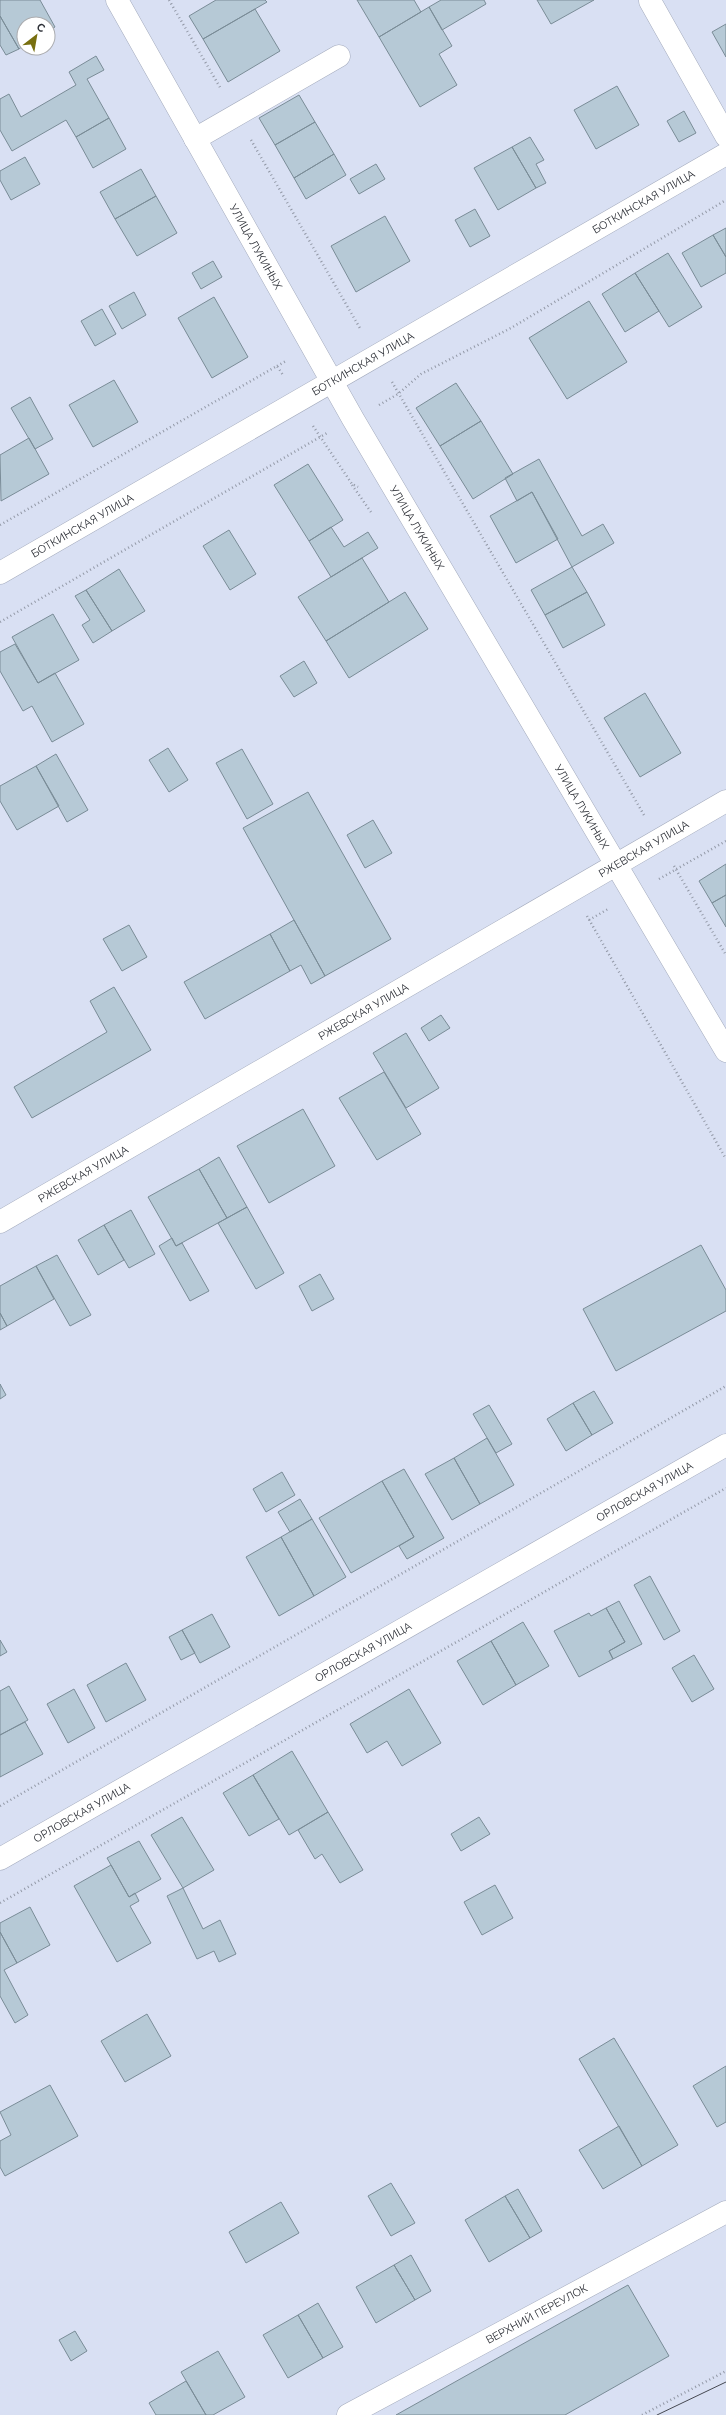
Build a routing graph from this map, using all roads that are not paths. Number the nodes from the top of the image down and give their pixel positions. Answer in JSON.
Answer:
{"nodes":[{"id":1,"x":117,"y":0,"type":"edge"},
{"id":2,"x":650,"y":1,"type":"dead end"},
{"id":3,"x":339,"y":56,"type":"dead end"},
{"id":4,"x":726,"y":136,"type":"edge"},
{"id":5,"x":195,"y":139,"type":"junction"},
{"id":6,"x":726,"y":154,"type":"edge"},
{"id":7,"x":333,"y":382,"type":"junction"},
{"id":8,"x":0,"y":573,"type":"edge"},
{"id":9,"x":726,"y":801,"type":"edge"},
{"id":10,"x":616,"y":864,"type":"junction"},
{"id":11,"x":726,"y":1051,"type":"edge"},
{"id":12,"x":0,"y":1222,"type":"edge"},
{"id":13,"x":726,"y":1445,"type":"edge"},
{"id":14,"x":0,"y":1859,"type":"edge"},
{"id":15,"x":726,"y":2212,"type":"edge"},
{"id":16,"x":348,"y":2415,"type":"edge"}],
"edges":[{"from":1,"to":5,"type":"street","name":"УЛИЦА ЛУКИНЫХ"},
{"from":2,"to":4,"type":"street"},
{"from":3,"to":5,"type":"street"},
{"from":5,"to":7,"type":"street","name":"УЛИЦА ЛУКИНЫХ"},
{"from":6,"to":7,"type":"street","name":"БОТКИНСКАЯ УЛИЦА"},
{"from":7,"to":8,"type":"street","name":"БОТКИНСКАЯ УЛИЦА"},
{"from":7,"to":10,"type":"street","name":"УЛИЦА ЛУКИНЫХ"},
{"from":9,"to":10,"type":"street","name":"РЖЕВСКАЯ УЛИЦА"},
{"from":10,"to":11,"type":"street","name":"УЛИЦА ЛУКИНЫХ"},
{"from":10,"to":12,"type":"street","name":"РЖЕВСКАЯ УЛИЦА"},
{"from":13,"to":14,"type":"street","name":"ОРЛОВСКАЯ УЛИЦА"},
{"from":15,"to":16,"type":"street","name":"ВЕРХНИЙ ПЕРЕУЛОК"}]}
